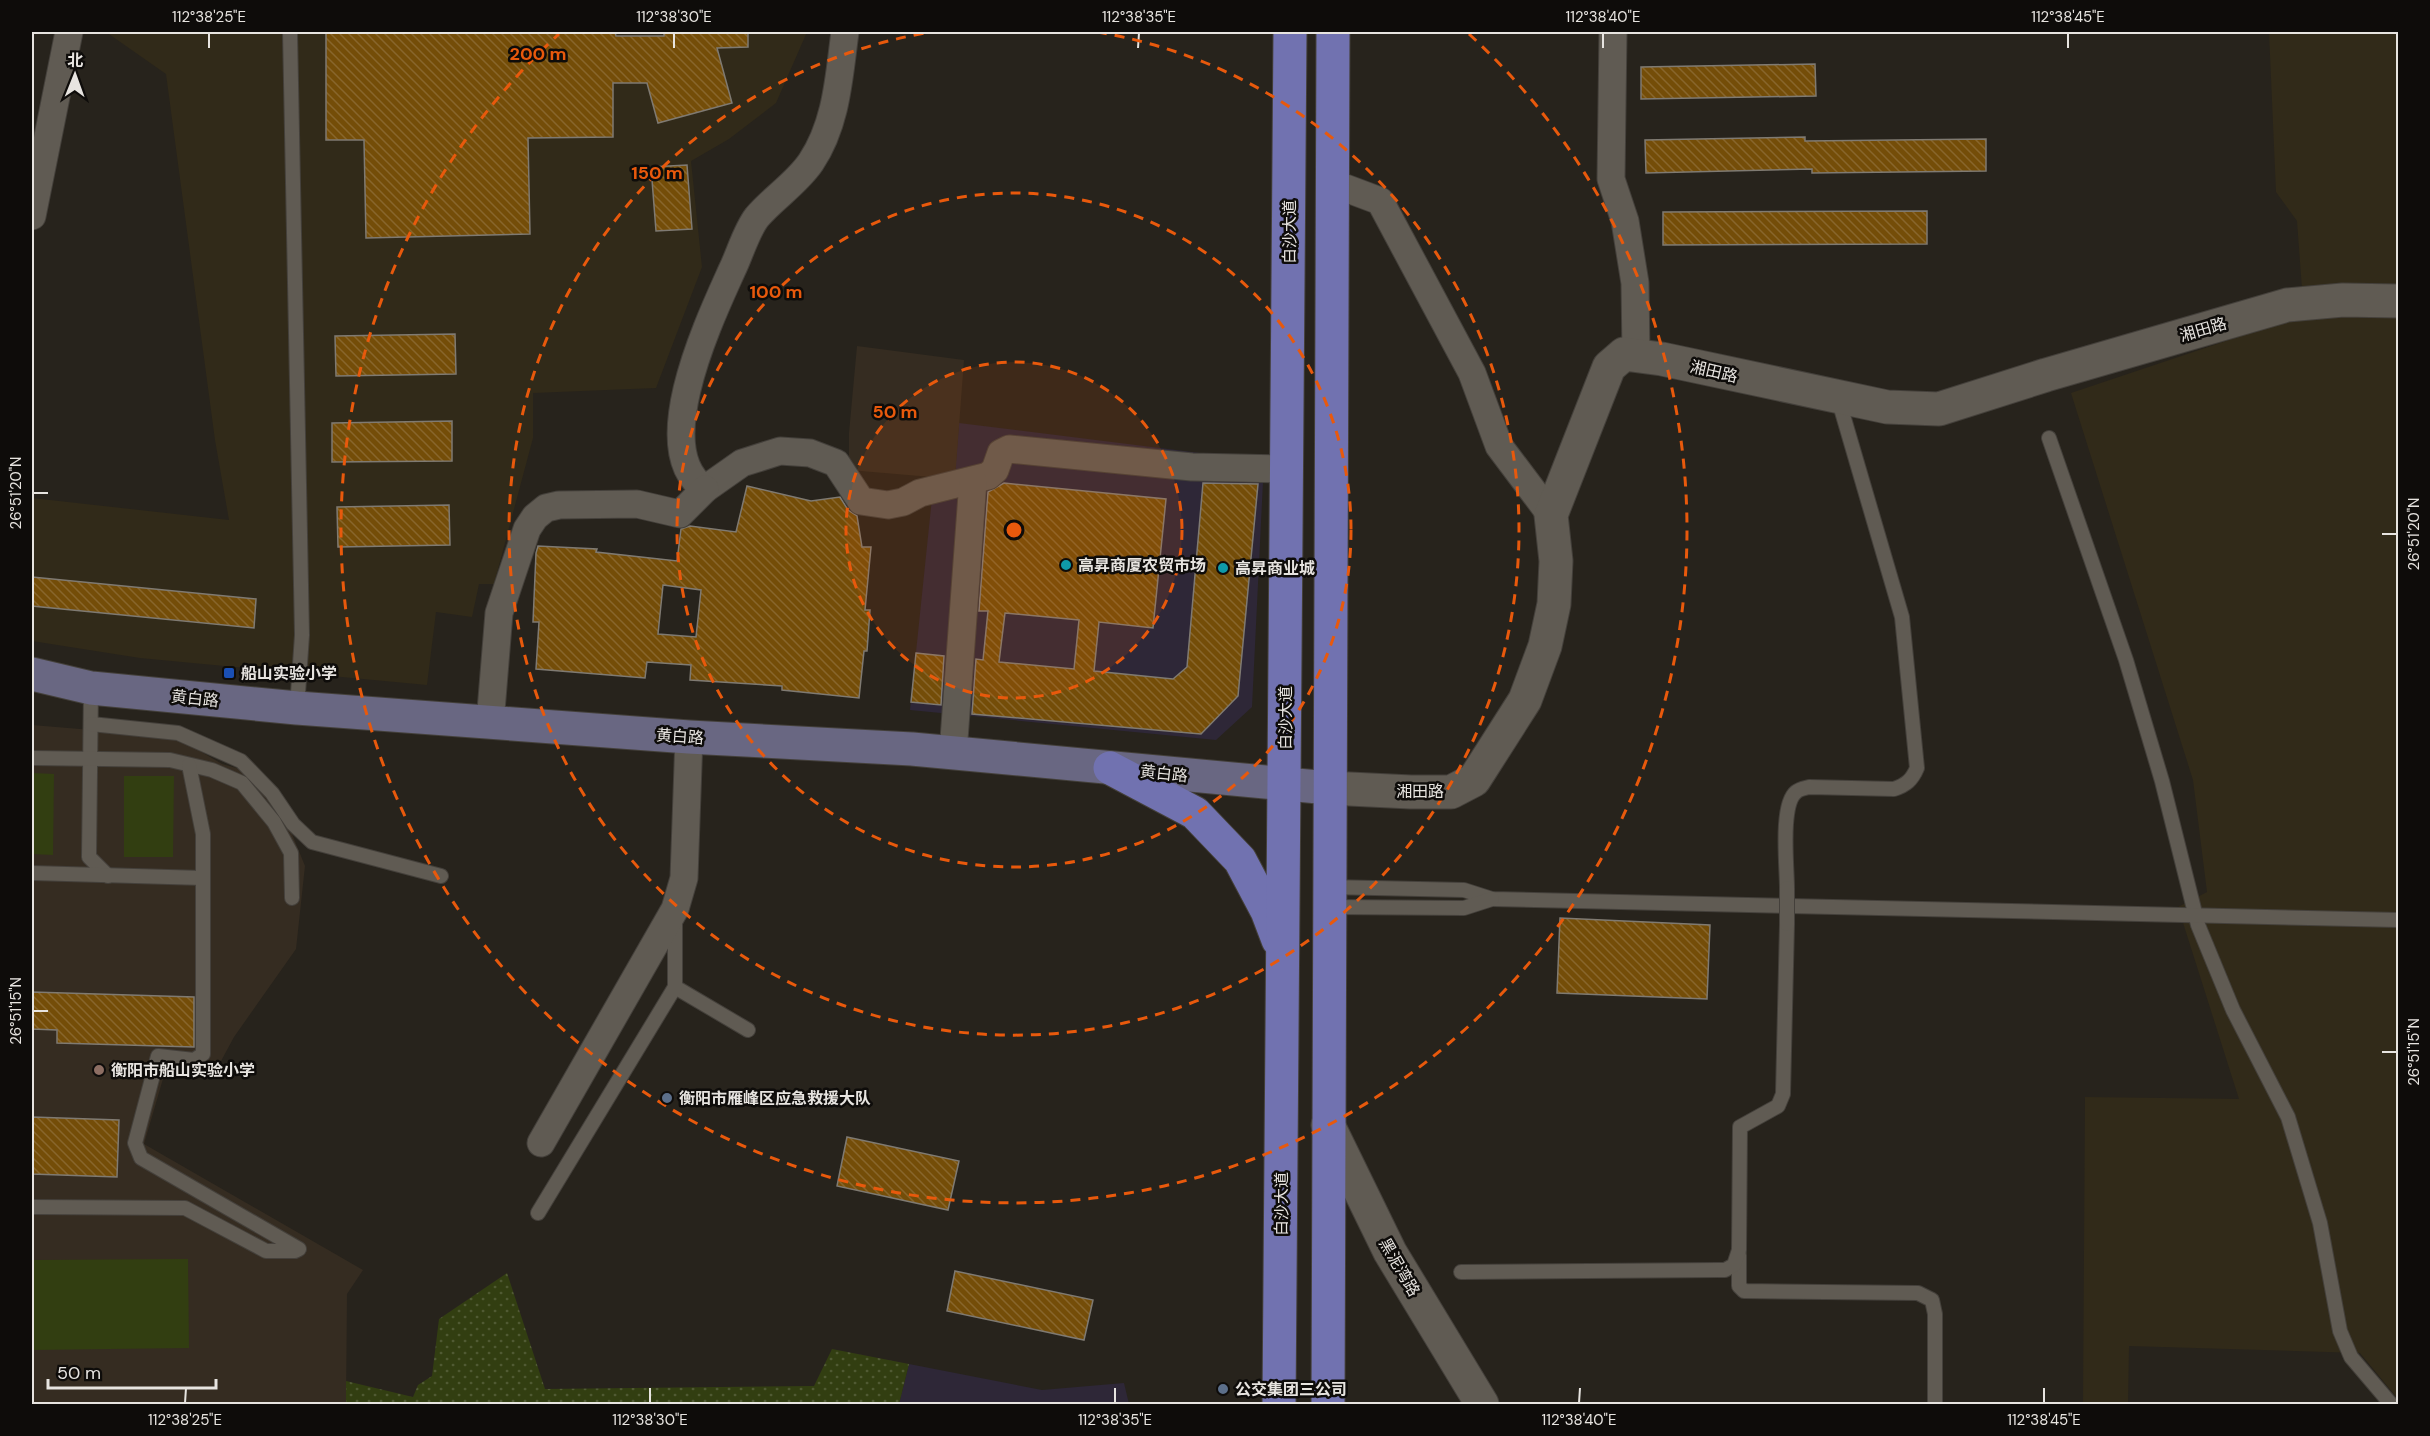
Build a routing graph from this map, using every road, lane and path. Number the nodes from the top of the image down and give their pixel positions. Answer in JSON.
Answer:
{"nodes":[{"id":1,"x":69,"y":32,"type":"edge"},
{"id":2,"x":290,"y":32,"type":"edge"},
{"id":3,"x":845,"y":32,"type":"edge"},
{"id":4,"x":1290,"y":32,"type":"edge"},
{"id":5,"x":1334,"y":32,"type":"edge"},
{"id":6,"x":1613,"y":32,"type":"edge"},
{"id":7,"x":1332,"y":183,"type":"junction"},
{"id":8,"x":32,"y":216,"type":"edge"},
{"id":9,"x":2398,"y":301,"type":"edge"},
{"id":10,"x":1636,"y":354,"type":"junction"},
{"id":11,"x":1838,"y":398,"type":"junction"},
{"id":12,"x":2049,"y":438,"type":"dead end"},
{"id":13,"x":1287,"y":469,"type":"junction"},
{"id":14,"x":973,"y":481,"type":"junction"},
{"id":15,"x":705,"y":489,"type":"junction"},
{"id":16,"x":1551,"y":514,"type":"junction"},
{"id":17,"x":32,"y":674,"type":"edge"},
{"id":18,"x":91,"y":688,"type":"junction"},
{"id":19,"x":297,"y":708,"type":"junction"},
{"id":20,"x":490,"y":723,"type":"junction"},
{"id":21,"x":91,"y":724,"type":"junction"},
{"id":22,"x":689,"y":737,"type":"junction"},
{"id":23,"x":953,"y":753,"type":"junction"},
{"id":24,"x":32,"y":758,"type":"edge"},
{"id":25,"x":90,"y":759,"type":"junction"},
{"id":26,"x":189,"y":765,"type":"junction"},
{"id":27,"x":1110,"y":768,"type":"junction"},
{"id":28,"x":1284,"y":785,"type":"junction"},
{"id":29,"x":1329,"y":788,"type":"junction"},
{"id":30,"x":89,"y":857,"type":"junction"},
{"id":31,"x":32,"y":873,"type":"edge"},
{"id":32,"x":72,"y":874,"type":"junction"},
{"id":33,"x":108,"y":876,"type":"junction"},
{"id":34,"x":441,"y":876,"type":"dead end"},
{"id":35,"x":203,"y":879,"type":"junction"},
{"id":36,"x":1329,"y":897,"type":"junction"},
{"id":37,"x":292,"y":898,"type":"dead end"},
{"id":38,"x":1492,"y":899,"type":"junction"},
{"id":39,"x":675,"y":909,"type":"junction"},
{"id":40,"x":2195,"y":915,"type":"junction"},
{"id":41,"x":2398,"y":920,"type":"edge"},
{"id":42,"x":1283,"y":954,"type":"junction"},
{"id":43,"x":675,"y":987,"type":"junction"},
{"id":44,"x":748,"y":1030,"type":"dead end"},
{"id":45,"x":1328,"y":1125,"type":"junction"},
{"id":46,"x":541,"y":1143,"type":"dead end"},
{"id":47,"x":32,"y":1207,"type":"edge"},
{"id":48,"x":538,"y":1213,"type":"dead end"},
{"id":49,"x":1739,"y":1250,"type":"junction"},
{"id":50,"x":1461,"y":1272,"type":"dead end"},
{"id":51,"x":1279,"y":1404,"type":"edge"},
{"id":52,"x":1328,"y":1404,"type":"edge"},
{"id":53,"x":1482,"y":1404,"type":"edge"},
{"id":54,"x":1935,"y":1404,"type":"edge"},
{"id":55,"x":2391,"y":1404,"type":"edge"}],
"edges":[{"from":1,"to":8,"type":"street"},
{"from":2,"to":19,"type":"lane"},
{"from":3,"to":15,"type":"street"},
{"from":4,"to":13,"type":"main road","name":"白沙大道"},
{"from":5,"to":7,"type":"main road"},
{"from":6,"to":10,"type":"street"},
{"from":7,"to":16,"type":"street"},
{"from":7,"to":29,"type":"main road"},
{"from":9,"to":11,"type":"street","name":"湘田路"},
{"from":10,"to":11,"type":"street","name":"湘田路"},
{"from":10,"to":16,"type":"street","name":"湘田路"},
{"from":11,"to":49,"type":"lane","bridge":true},
{"from":12,"to":40,"type":"lane"},
{"from":13,"to":14,"type":"street"},
{"from":13,"to":28,"type":"main road","name":"白沙大道"},
{"from":14,"to":15,"type":"street"},
{"from":14,"to":23,"type":"street"},
{"from":15,"to":20,"type":"street"},
{"from":16,"to":29,"type":"street","name":"湘田路"},
{"from":17,"to":18,"type":"main road","name":"黄白路"},
{"from":18,"to":19,"type":"main road","name":"黄白路"},
{"from":18,"to":21,"type":"lane"},
{"from":19,"to":20,"type":"main road","name":"黄白路"},
{"from":20,"to":22,"type":"main road","name":"黄白路"},
{"from":21,"to":25,"type":"lane"},
{"from":21,"to":34,"type":"lane"},
{"from":22,"to":23,"type":"main road","name":"黄白路"},
{"from":22,"to":39,"type":"street"},
{"from":23,"to":27,"type":"main road","name":"黄白路"},
{"from":24,"to":25,"type":"lane"},
{"from":25,"to":26,"type":"lane"},
{"from":25,"to":30,"type":"lane"},
{"from":26,"to":35,"type":"lane"},
{"from":26,"to":37,"type":"lane"},
{"from":27,"to":28,"type":"main road","name":"黄白路"},
{"from":27,"to":42,"type":"main road"},
{"from":28,"to":29,"type":"main road","name":"黄白路"},
{"from":28,"to":42,"type":"main road","name":"白沙大道"},
{"from":29,"to":36,"type":"main road"},
{"from":30,"to":32,"type":"lane"},
{"from":30,"to":33,"type":"lane"},
{"from":31,"to":32,"type":"lane"},
{"from":32,"to":33,"type":"lane"},
{"from":33,"to":35,"type":"lane"},
{"from":35,"to":47,"type":"lane"},
{"from":36,"to":38,"type":"lane"},
{"from":36,"to":38,"type":"lane"},
{"from":36,"to":45,"type":"main road"},
{"from":38,"to":40,"type":"lane"},
{"from":39,"to":43,"type":"lane"},
{"from":39,"to":46,"type":"street"},
{"from":40,"to":41,"type":"lane"},
{"from":40,"to":55,"type":"lane"},
{"from":42,"to":51,"type":"main road","name":"白沙大道"},
{"from":43,"to":44,"type":"lane"},
{"from":43,"to":48,"type":"lane"},
{"from":45,"to":52,"type":"main road"},
{"from":45,"to":53,"type":"street","name":"黑泥湾路"},
{"from":49,"to":50,"type":"lane"},
{"from":49,"to":54,"type":"lane"}]}
